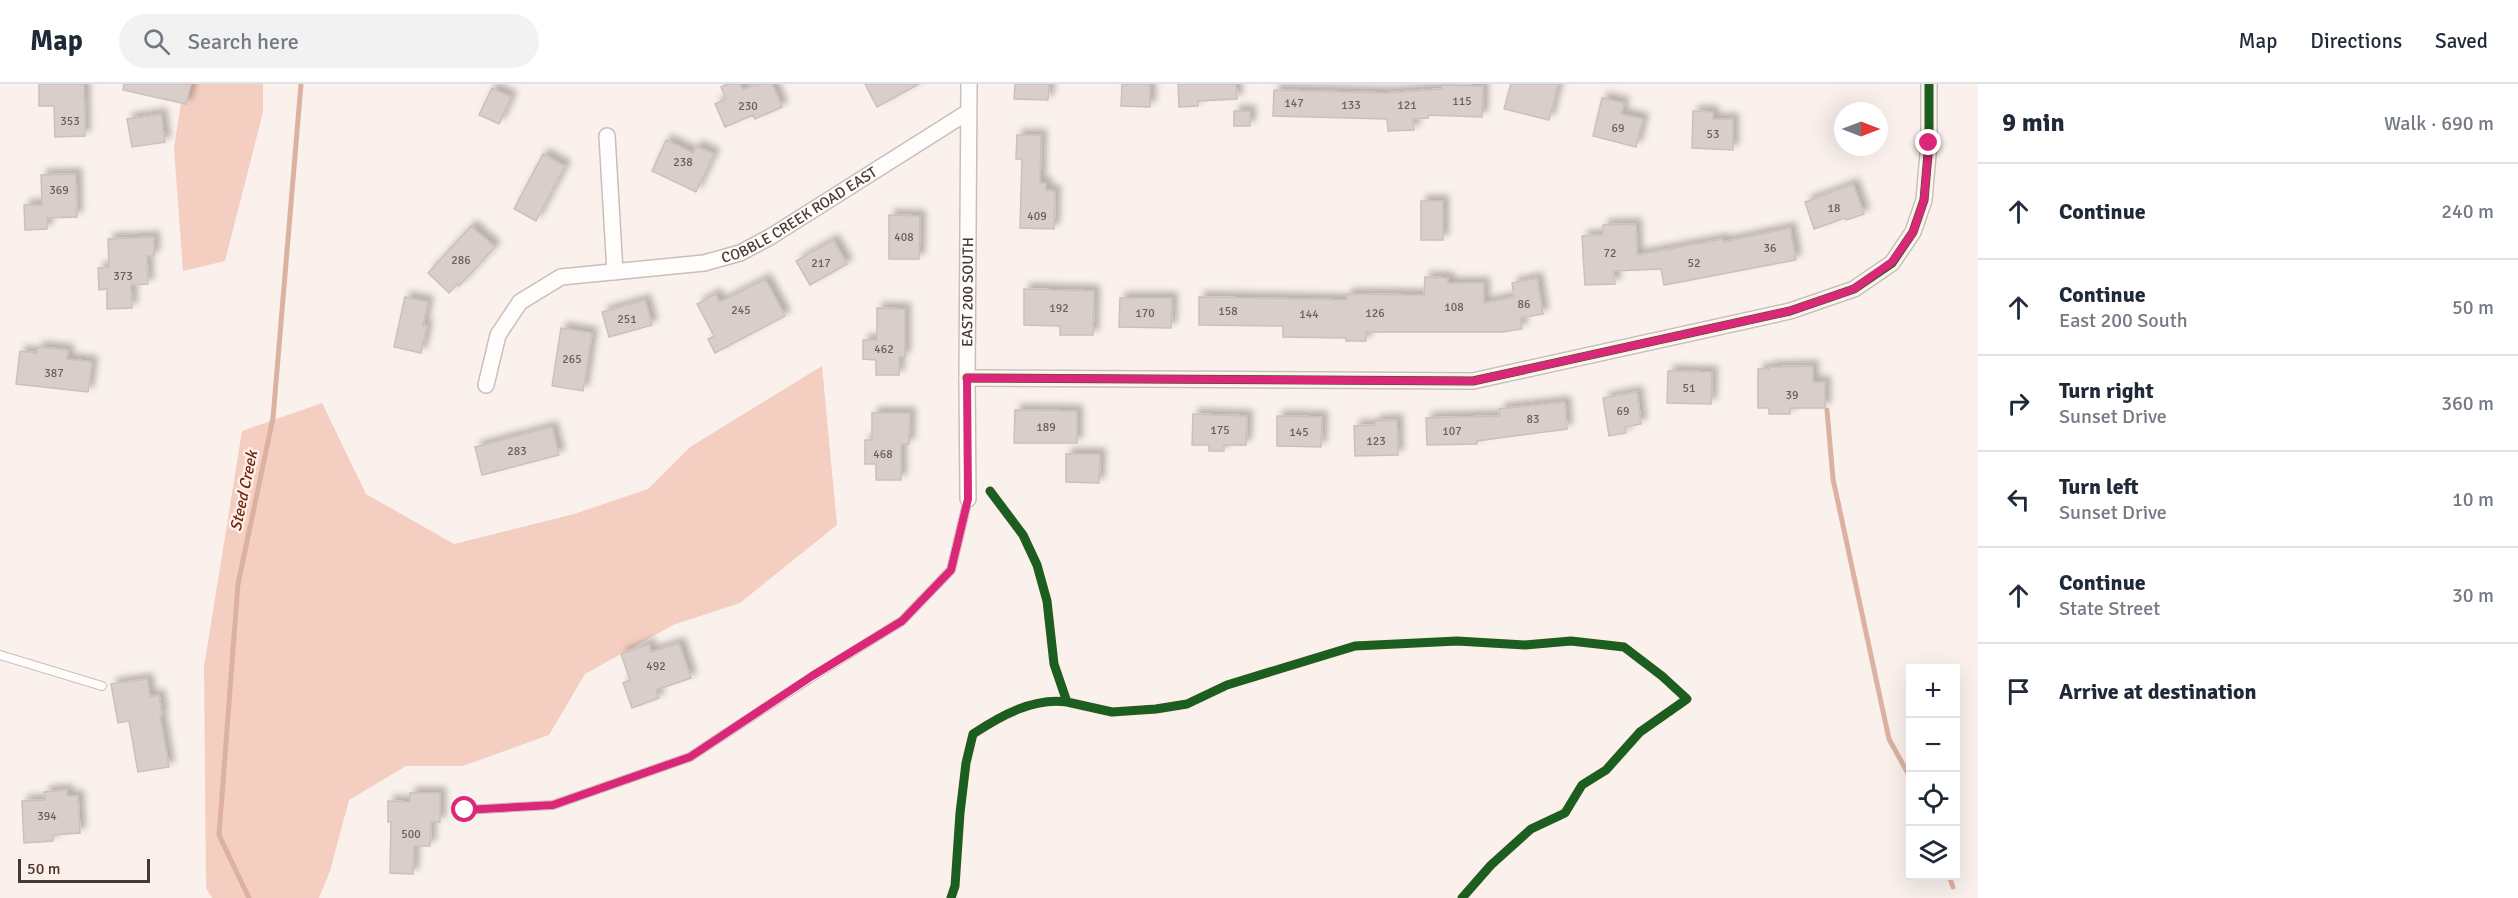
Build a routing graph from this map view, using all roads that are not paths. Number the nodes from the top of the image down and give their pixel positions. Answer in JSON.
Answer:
{"nodes":[{"id":1,"x":969,"y":84,"type":"edge"},
{"id":2,"x":1929,"y":84,"type":"edge"},
{"id":3,"x":968,"y":112,"type":"junction"},
{"id":4,"x":607,"y":136,"type":"dead end"},
{"id":5,"x":615,"y":272,"type":"junction"},
{"id":6,"x":967,"y":378,"type":"junction"},
{"id":7,"x":486,"y":385,"type":"dead end"},
{"id":8,"x":968,"y":499,"type":"joint"},
{"id":9,"x":0,"y":655,"type":"edge"},
{"id":10,"x":102,"y":686,"type":"dead end"},
{"id":11,"x":465,"y":810,"type":"dead end"}],
"edges":[{"from":1,"to":3,"type":"street","name":"EAST 200 SOUTH"},
{"from":2,"to":6,"type":"street"},
{"from":3,"to":5,"type":"street","name":"COBBLE CREEK ROAD EAST"},
{"from":3,"to":6,"type":"street","name":"EAST 200 SOUTH"},
{"from":4,"to":5,"type":"street"},
{"from":5,"to":7,"type":"street","name":"COBBLE CREEK ROAD EAST"},
{"from":6,"to":8,"type":"street","name":"EAST 200 SOUTH"},
{"from":8,"to":11,"type":"lane"},
{"from":9,"to":10,"type":"lane"}]}
